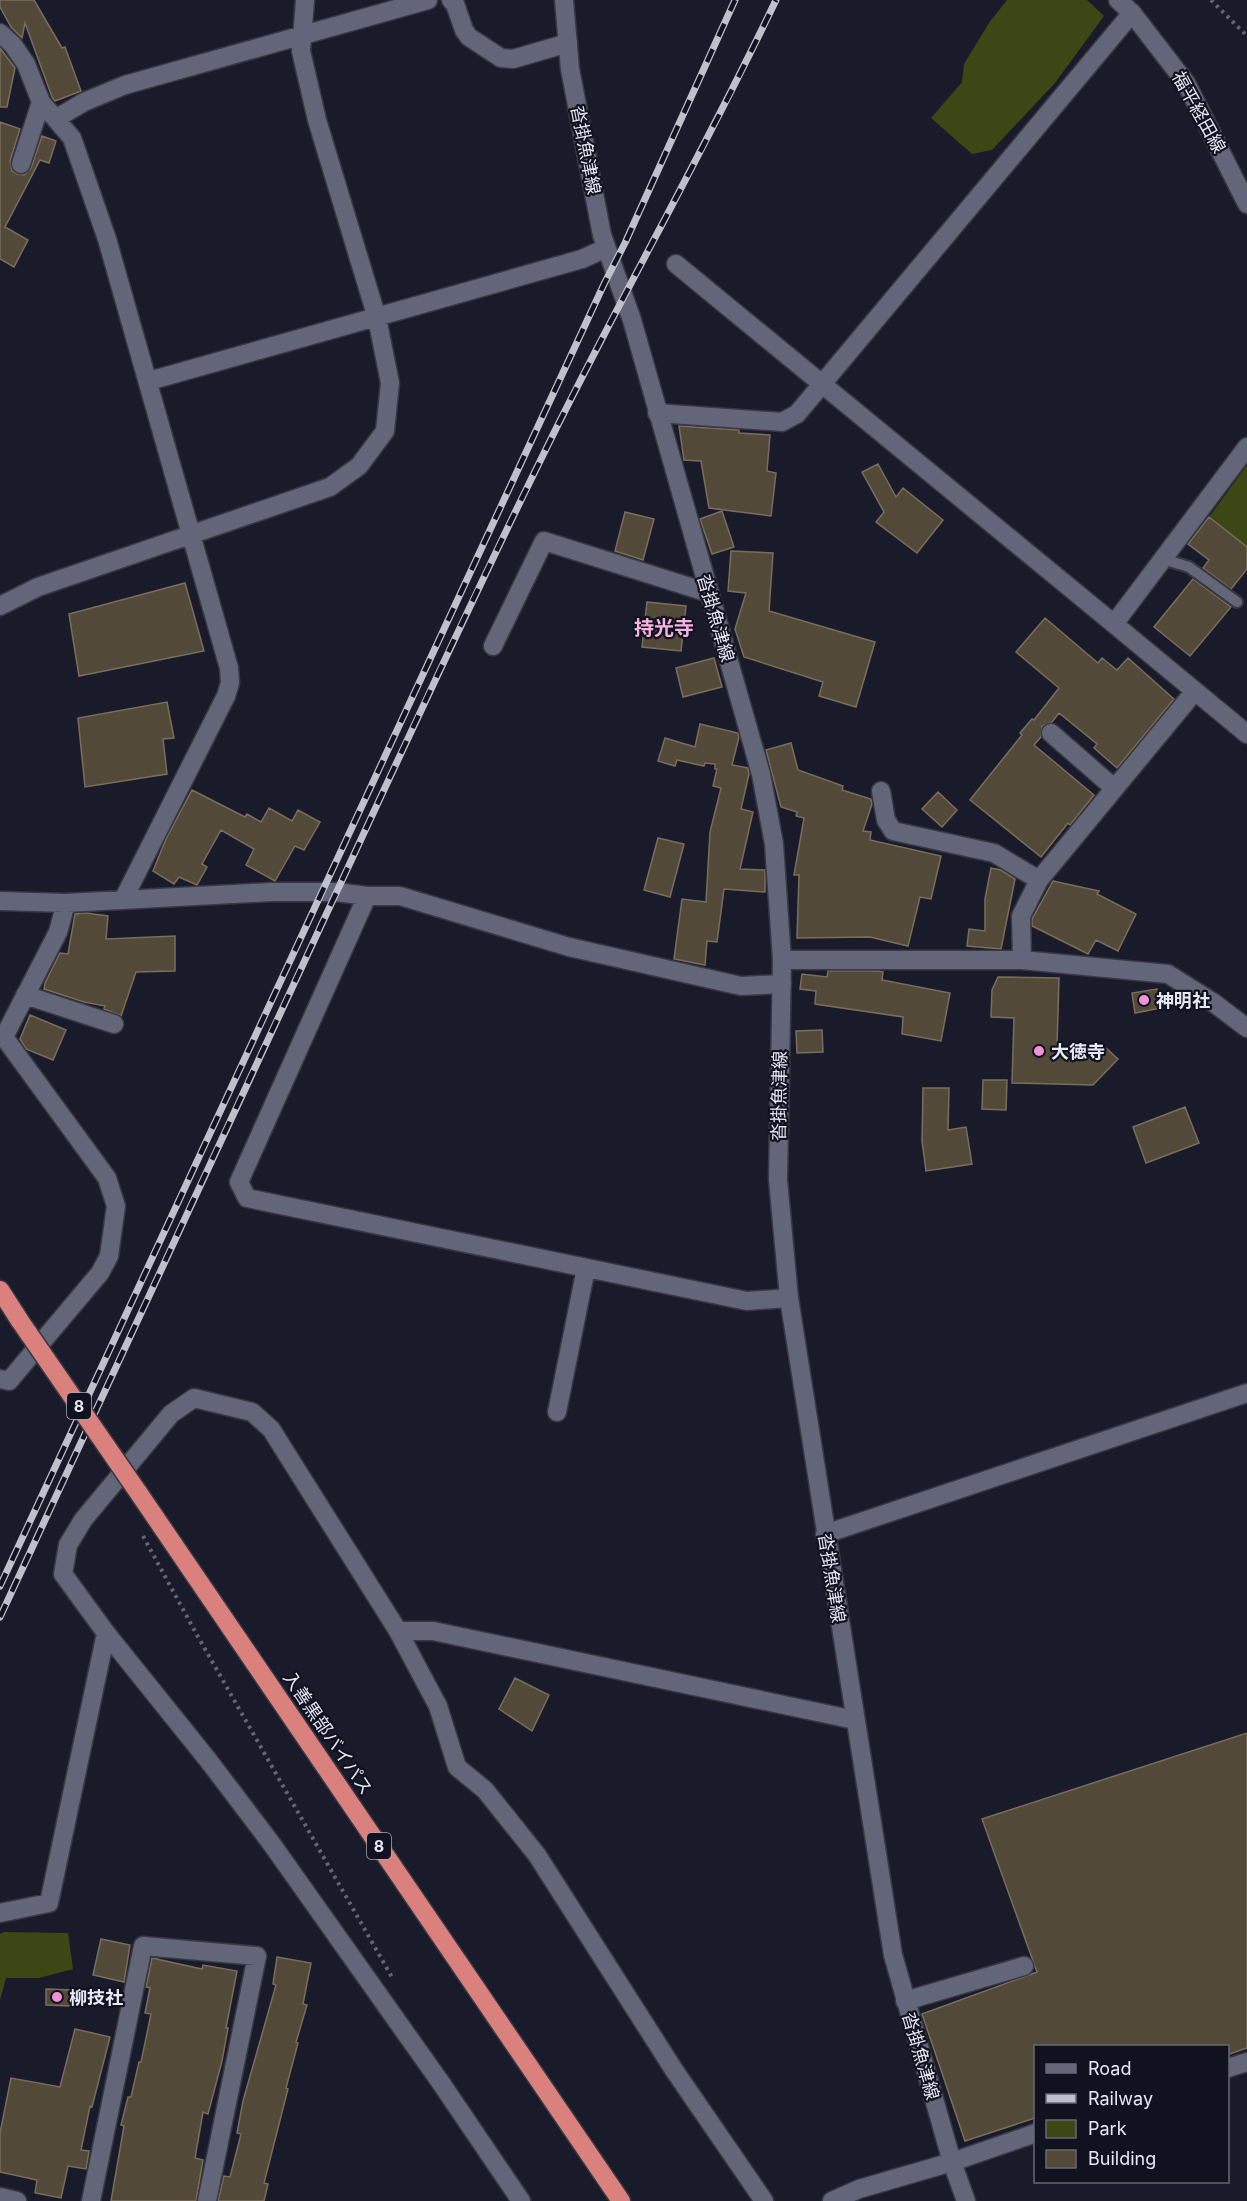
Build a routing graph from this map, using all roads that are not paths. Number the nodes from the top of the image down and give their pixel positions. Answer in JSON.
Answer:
{"nodes":[{"id":1,"x":305,"y":0,"type":"edge"},
{"id":2,"x":428,"y":0,"type":"edge"},
{"id":3,"x":451,"y":0,"type":"edge"},
{"id":4,"x":564,"y":0,"type":"edge"},
{"id":5,"x":1118,"y":0,"type":"edge"},
{"id":6,"x":1132,"y":14,"type":"junction"},
{"id":7,"x":0,"y":33,"type":"edge"},
{"id":8,"x":302,"y":34,"type":"junction"},
{"id":9,"x":568,"y":43,"type":"junction"},
{"id":10,"x":41,"y":102,"type":"junction"},
{"id":11,"x":57,"y":118,"type":"junction"},
{"id":12,"x":21,"y":164,"type":"dead end"},
{"id":13,"x":1247,"y":204,"type":"edge"},
{"id":14,"x":606,"y":248,"type":"junction"},
{"id":15,"x":676,"y":264,"type":"dead end"},
{"id":16,"x":377,"y":318,"type":"junction"},
{"id":17,"x":149,"y":381,"type":"junction"},
{"id":18,"x":822,"y":383,"type":"junction"},
{"id":19,"x":657,"y":413,"type":"junction"},
{"id":20,"x":1247,"y":447,"type":"edge"},
{"id":21,"x":190,"y":534,"type":"junction"},
{"id":22,"x":1163,"y":559,"type":"junction"},
{"id":23,"x":709,"y":593,"type":"junction"},
{"id":24,"x":1237,"y":602,"type":"dead end"},
{"id":25,"x":0,"y":606,"type":"edge"},
{"id":26,"x":1114,"y":624,"type":"junction"},
{"id":27,"x":493,"y":646,"type":"dead end"},
{"id":28,"x":1195,"y":691,"type":"junction"},
{"id":29,"x":1051,"y":733,"type":"dead end"},
{"id":30,"x":1247,"y":734,"type":"edge"},
{"id":31,"x":1114,"y":788,"type":"junction"},
{"id":32,"x":881,"y":791,"type":"dead end"},
{"id":33,"x":1039,"y":880,"type":"junction"},
{"id":34,"x":367,"y":896,"type":"junction"},
{"id":35,"x":123,"y":900,"type":"junction"},
{"id":36,"x":0,"y":901,"type":"edge"},
{"id":37,"x":66,"y":903,"type":"junction"},
{"id":38,"x":782,"y":960,"type":"junction"},
{"id":39,"x":1022,"y":960,"type":"junction"},
{"id":40,"x":782,"y":984,"type":"junction"},
{"id":41,"x":25,"y":995,"type":"junction"},
{"id":42,"x":114,"y":1024,"type":"dead end"},
{"id":43,"x":1247,"y":1028,"type":"edge"},
{"id":44,"x":2,"y":1034,"type":"edge"},
{"id":45,"x":586,"y":1268,"type":"junction"},
{"id":46,"x":0,"y":1290,"type":"edge"},
{"id":47,"x":789,"y":1298,"type":"junction"},
{"id":48,"x":0,"y":1379,"type":"edge"},
{"id":49,"x":1247,"y":1393,"type":"edge"},
{"id":50,"x":558,"y":1412,"type":"dead end"},
{"id":51,"x":825,"y":1534,"type":"junction"},
{"id":52,"x":398,"y":1631,"type":"junction"},
{"id":53,"x":106,"y":1633,"type":"junction"},
{"id":54,"x":855,"y":1720,"type":"junction"},
{"id":55,"x":0,"y":1913,"type":"edge"},
{"id":56,"x":1024,"y":1966,"type":"dead end"},
{"id":57,"x":906,"y":2001,"type":"junction"},
{"id":58,"x":1247,"y":2061,"type":"edge"},
{"id":59,"x":1229,"y":2067,"type":"edge"},
{"id":60,"x":1034,"y":2133,"type":"edge"},
{"id":61,"x":952,"y":2162,"type":"junction"},
{"id":62,"x":0,"y":2197,"type":"edge"},
{"id":63,"x":17,"y":2201,"type":"edge"},
{"id":64,"x":91,"y":2201,"type":"edge"},
{"id":65,"x":207,"y":2201,"type":"edge"},
{"id":66,"x":521,"y":2201,"type":"edge"},
{"id":67,"x":621,"y":2201,"type":"edge"},
{"id":68,"x":764,"y":2201,"type":"edge"},
{"id":69,"x":832,"y":2201,"type":"edge"},
{"id":70,"x":966,"y":2201,"type":"edge"}],
"edges":[{"from":1,"to":8,"type":"street"},
{"from":2,"to":8,"type":"street"},
{"from":3,"to":9,"type":"street"},
{"from":4,"to":9,"type":"street","name":"沓掛魚津線"},
{"from":5,"to":6,"type":"street","name":"福平経田線"},
{"from":6,"to":13,"type":"street","name":"福平経田線"},
{"from":6,"to":18,"type":"street"},
{"from":7,"to":10,"type":"street"},
{"from":8,"to":11,"type":"street"},
{"from":8,"to":16,"type":"street"},
{"from":9,"to":14,"type":"street","name":"沓掛魚津線"},
{"from":10,"to":11,"type":"street"},
{"from":10,"to":12,"type":"street"},
{"from":11,"to":17,"type":"street"},
{"from":14,"to":16,"type":"street"},
{"from":14,"to":19,"type":"street","name":"沓掛魚津線"},
{"from":15,"to":18,"type":"street"},
{"from":16,"to":17,"type":"street"},
{"from":16,"to":21,"type":"street"},
{"from":17,"to":21,"type":"street"},
{"from":18,"to":19,"type":"street"},
{"from":18,"to":26,"type":"street"},
{"from":19,"to":23,"type":"street","name":"沓掛魚津線"},
{"from":20,"to":22,"type":"street"},
{"from":21,"to":25,"type":"street"},
{"from":21,"to":35,"type":"street"},
{"from":22,"to":24,"type":"lane"},
{"from":22,"to":26,"type":"street"},
{"from":23,"to":27,"type":"street"},
{"from":23,"to":38,"type":"street","name":"沓掛魚津線"},
{"from":26,"to":28,"type":"street"},
{"from":28,"to":30,"type":"street"},
{"from":28,"to":31,"type":"street"},
{"from":29,"to":31,"type":"street"},
{"from":31,"to":33,"type":"street"},
{"from":32,"to":33,"type":"street"},
{"from":33,"to":39,"type":"street"},
{"from":34,"to":35,"type":"street"},
{"from":34,"to":40,"type":"street"},
{"from":34,"to":45,"type":"street"},
{"from":35,"to":37,"type":"street"},
{"from":36,"to":37,"type":"street"},
{"from":37,"to":41,"type":"street"},
{"from":38,"to":39,"type":"street"},
{"from":38,"to":40,"type":"street","name":"沓掛魚津線"},
{"from":39,"to":43,"type":"street"},
{"from":40,"to":47,"type":"street","name":"沓掛魚津線"},
{"from":41,"to":42,"type":"street"},
{"from":41,"to":44,"type":"street"},
{"from":44,"to":48,"type":"street"},
{"from":45,"to":47,"type":"street"},
{"from":45,"to":50,"type":"street"},
{"from":46,"to":67,"type":"highway","name":"入善黒部バイパス","number":"8","bridge":true},
{"from":47,"to":51,"type":"street","name":"沓掛魚津線"},
{"from":49,"to":51,"type":"street"},
{"from":51,"to":54,"type":"street","name":"沓掛魚津線"},
{"from":52,"to":53,"type":"street"},
{"from":52,"to":54,"type":"street"},
{"from":52,"to":68,"type":"street"},
{"from":53,"to":55,"type":"street"},
{"from":53,"to":66,"type":"street"},
{"from":54,"to":57,"type":"street","name":"沓掛魚津線"},
{"from":56,"to":57,"type":"street"},
{"from":57,"to":61,"type":"street","name":"沓掛魚津線"},
{"from":58,"to":59,"type":"street"},
{"from":60,"to":61,"type":"street"},
{"from":61,"to":69,"type":"street"},
{"from":61,"to":70,"type":"street","name":"沓掛魚津線"},
{"from":62,"to":63,"type":"street"},
{"from":64,"to":65,"type":"street"}]}
